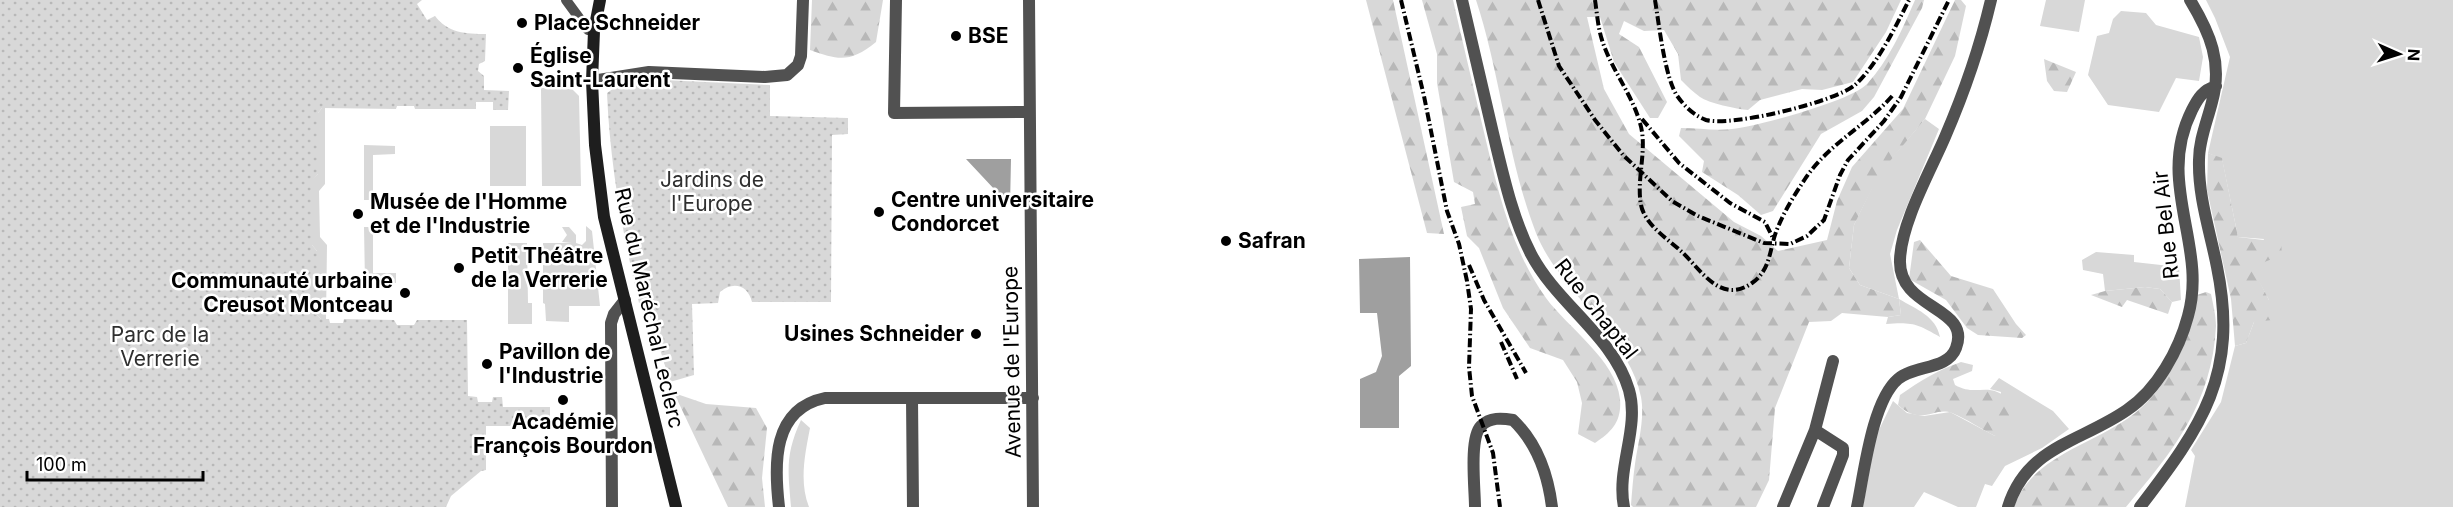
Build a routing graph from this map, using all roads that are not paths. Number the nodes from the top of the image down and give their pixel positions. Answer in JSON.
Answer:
{"nodes":[{"id":1,"x":566,"y":0,"type":"edge"},
{"id":2,"x":600,"y":0,"type":"edge"},
{"id":3,"x":803,"y":0,"type":"edge"},
{"id":4,"x":896,"y":0,"type":"edge"},
{"id":5,"x":1029,"y":0,"type":"edge"},
{"id":6,"x":1462,"y":0,"type":"edge"},
{"id":7,"x":1991,"y":0,"type":"edge"},
{"id":8,"x":2190,"y":0,"type":"edge"},
{"id":9,"x":588,"y":30,"type":"dead end"},
{"id":10,"x":592,"y":81,"type":"junction"},
{"id":11,"x":2216,"y":86,"type":"junction"},
{"id":12,"x":1029,"y":112,"type":"junction"},
{"id":13,"x":625,"y":300,"type":"junction"},
{"id":14,"x":1833,"y":361,"type":"dead end"},
{"id":15,"x":912,"y":398,"type":"junction"},
{"id":16,"x":1033,"y":398,"type":"junction"},
{"id":17,"x":1815,"y":430,"type":"junction"},
{"id":18,"x":612,"y":507,"type":"edge"},
{"id":19,"x":676,"y":507,"type":"edge"},
{"id":20,"x":779,"y":507,"type":"edge"},
{"id":21,"x":913,"y":507,"type":"edge"},
{"id":22,"x":1033,"y":507,"type":"edge"},
{"id":23,"x":1475,"y":507,"type":"edge"},
{"id":24,"x":1552,"y":507,"type":"edge"},
{"id":25,"x":1624,"y":507,"type":"edge"},
{"id":26,"x":1783,"y":507,"type":"edge"},
{"id":27,"x":1823,"y":507,"type":"edge"},
{"id":28,"x":1857,"y":507,"type":"edge"},
{"id":29,"x":2007,"y":507,"type":"edge"},
{"id":30,"x":2140,"y":507,"type":"edge"}],
"edges":[{"from":1,"to":9,"type":"street"},
{"from":2,"to":10,"type":"main road","name":"Rue du Maréchal Leclerc"},
{"from":3,"to":10,"type":"street"},
{"from":4,"to":12,"type":"street"},
{"from":5,"to":12,"type":"street","name":"Avenue de l'Europe"},
{"from":6,"to":25,"type":"street","name":"Rue Chaptal"},
{"from":7,"to":28,"type":"street"},
{"from":8,"to":11,"type":"street"},
{"from":10,"to":13,"type":"main road","name":"Rue du Maréchal Leclerc"},
{"from":11,"to":29,"type":"street","name":"Rue Bel Air"},
{"from":11,"to":30,"type":"street"},
{"from":12,"to":16,"type":"street","name":"Avenue de l'Europe"},
{"from":13,"to":18,"type":"street"},
{"from":13,"to":19,"type":"main road","name":"Rue du Maréchal Leclerc"},
{"from":14,"to":17,"type":"street"},
{"from":15,"to":16,"type":"street"},
{"from":15,"to":20,"type":"street"},
{"from":15,"to":21,"type":"street"},
{"from":16,"to":22,"type":"street","name":"Avenue de l'Europe"},
{"from":17,"to":26,"type":"street"},
{"from":17,"to":27,"type":"street"},
{"from":23,"to":24,"type":"street"}]}
